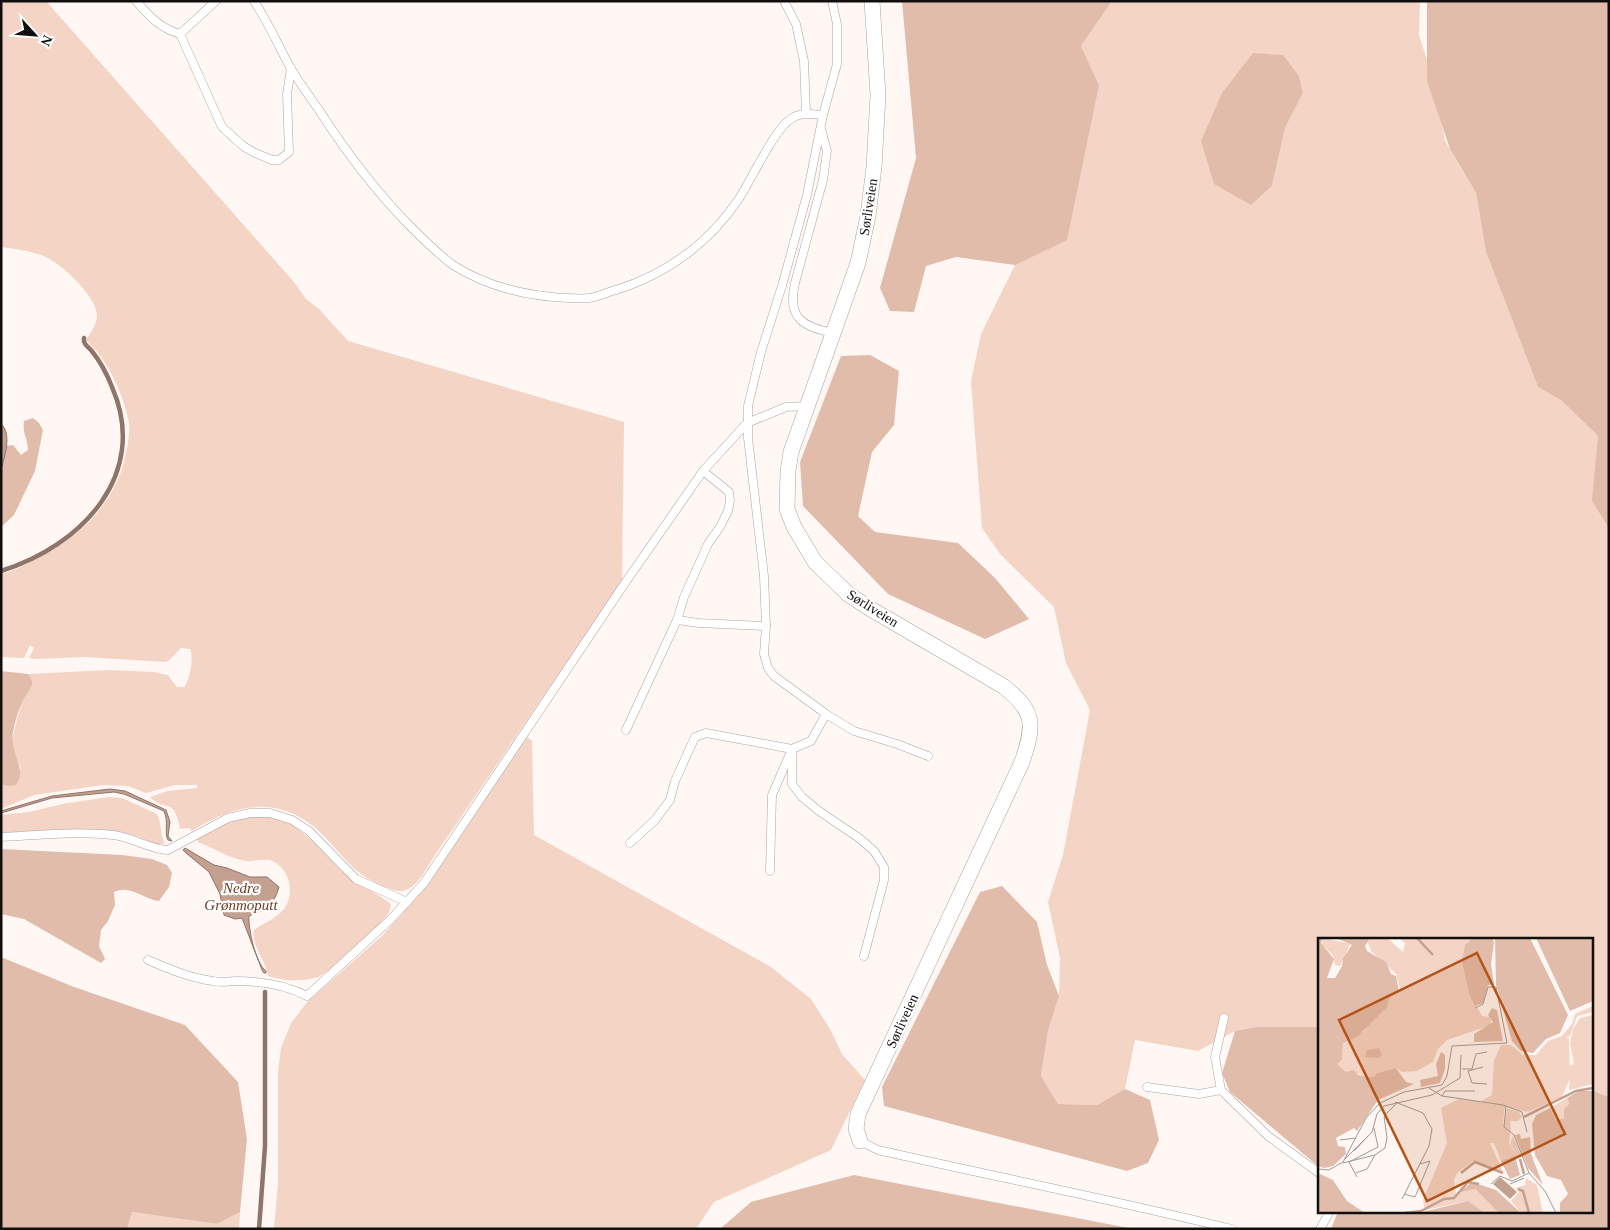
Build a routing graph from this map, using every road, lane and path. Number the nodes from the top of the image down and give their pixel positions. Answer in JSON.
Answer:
{"nodes":[{"id":1,"x":136,"y":1,"type":"edge"},
{"id":2,"x":216,"y":1,"type":"edge"},
{"id":3,"x":254,"y":1,"type":"edge"},
{"id":4,"x":784,"y":1,"type":"edge"},
{"id":5,"x":832,"y":1,"type":"edge"},
{"id":6,"x":872,"y":1,"type":"edge"},
{"id":7,"x":180,"y":34,"type":"junction"},
{"id":8,"x":291,"y":68,"type":"junction"},
{"id":9,"x":806,"y":113,"type":"junction"},
{"id":10,"x":823,"y":115,"type":"junction"},
{"id":11,"x":820,"y":128,"type":"junction"},
{"id":12,"x":834,"y":333,"type":"junction"},
{"id":13,"x":806,"y":406,"type":"junction"},
{"id":14,"x":747,"y":423,"type":"junction"},
{"id":15,"x":703,"y":471,"type":"junction"},
{"id":16,"x":677,"y":620,"type":"junction"},
{"id":17,"x":766,"y":626,"type":"junction"},
{"id":18,"x":826,"y":714,"type":"junction"},
{"id":19,"x":626,"y":730,"type":"dead end"},
{"id":20,"x":792,"y":749,"type":"junction"},
{"id":21,"x":928,"y":756,"type":"dead end"},
{"id":22,"x":1,"y":837,"type":"edge"},
{"id":23,"x":630,"y":843,"type":"dead end"},
{"id":24,"x":770,"y":871,"type":"dead end"},
{"id":25,"x":407,"y":902,"type":"junction"},
{"id":26,"x":864,"y":956,"type":"dead end"},
{"id":27,"x":148,"y":960,"type":"dead end"},
{"id":28,"x":1224,"y":1018,"type":"dead end"},
{"id":29,"x":1147,"y":1086,"type":"dead end"},
{"id":30,"x":1221,"y":1090,"type":"junction"},
{"id":31,"x":860,"y":1141,"type":"joint"},
{"id":32,"x":1318,"y":1172,"type":"edge"},
{"id":33,"x":1329,"y":1212,"type":"edge"},
{"id":34,"x":1232,"y":1229,"type":"edge"},
{"id":35,"x":1320,"y":1229,"type":"edge"}],
"edges":[{"from":1,"to":7,"type":"lane"},
{"from":2,"to":7,"type":"lane"},
{"from":3,"to":8,"type":"lane"},
{"from":4,"to":9,"type":"lane"},
{"from":5,"to":10,"type":"lane"},
{"from":6,"to":12,"type":"street","name":"Sørliveien"},
{"from":7,"to":8,"type":"lane"},
{"from":8,"to":9,"type":"lane"},
{"from":9,"to":10,"type":"lane"},
{"from":10,"to":11,"type":"lane"},
{"from":11,"to":12,"type":"lane"},
{"from":11,"to":14,"type":"lane"},
{"from":12,"to":13,"type":"street","name":"Sørliveien"},
{"from":13,"to":14,"type":"lane"},
{"from":13,"to":31,"type":"street","name":"Sørliveien"},
{"from":14,"to":15,"type":"lane"},
{"from":14,"to":17,"type":"lane"},
{"from":15,"to":16,"type":"lane"},
{"from":15,"to":25,"type":"lane"},
{"from":16,"to":17,"type":"lane"},
{"from":16,"to":19,"type":"lane"},
{"from":17,"to":18,"type":"lane"},
{"from":18,"to":20,"type":"lane"},
{"from":18,"to":21,"type":"lane"},
{"from":20,"to":23,"type":"lane"},
{"from":20,"to":24,"type":"lane"},
{"from":20,"to":26,"type":"lane"},
{"from":22,"to":25,"type":"lane"},
{"from":25,"to":27,"type":"lane"},
{"from":28,"to":30,"type":"lane"},
{"from":29,"to":30,"type":"lane"},
{"from":30,"to":32,"type":"lane"},
{"from":31,"to":34,"type":"lane"},
{"from":33,"to":35,"type":"lane"}]}
